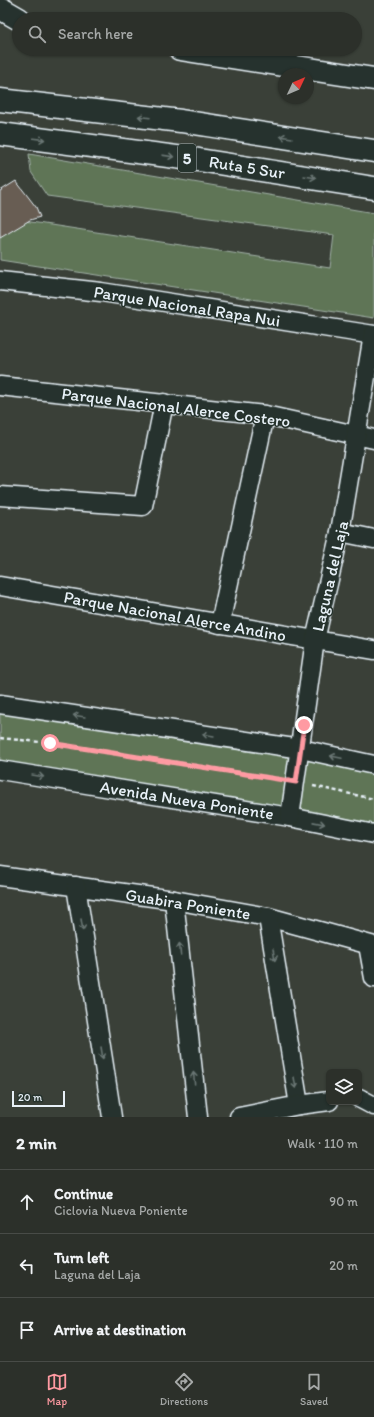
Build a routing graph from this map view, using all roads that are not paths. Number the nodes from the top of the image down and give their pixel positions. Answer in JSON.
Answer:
{"nodes":[{"id":1,"x":0,"y":8,"type":"edge"},
{"id":2,"x":12,"y":15,"type":"edge"},
{"id":3,"x":225,"y":56,"type":"edge"},
{"id":4,"x":374,"y":79,"type":"edge"},
{"id":5,"x":0,"y":100,"type":"edge"},
{"id":6,"x":0,"y":134,"type":"edge"},
{"id":7,"x":372,"y":150,"type":"edge"},
{"id":8,"x":374,"y":188,"type":"edge"},
{"id":9,"x":0,"y":281,"type":"edge"},
{"id":10,"x":373,"y":335,"type":"edge"},
{"id":11,"x":0,"y":386,"type":"edge"},
{"id":12,"x":164,"y":403,"type":"junction"},
{"id":13,"x":264,"y":415,"type":"junction"},
{"id":14,"x":365,"y":437,"type":"edge"},
{"id":15,"x":0,"y":496,"type":"edge"},
{"id":16,"x":340,"y":532,"type":"junction"},
{"id":17,"x":374,"y":539,"type":"edge"},
{"id":18,"x":0,"y":586,"type":"edge"},
{"id":19,"x":220,"y":624,"type":"junction"},
{"id":20,"x":315,"y":640,"type":"junction"},
{"id":21,"x":374,"y":650,"type":"edge"},
{"id":22,"x":0,"y":704,"type":"edge"},
{"id":23,"x":301,"y":749,"type":"junction"},
{"id":24,"x":374,"y":765,"type":"edge"},
{"id":25,"x":0,"y":770,"type":"edge"},
{"id":26,"x":290,"y":817,"type":"junction"},
{"id":27,"x":374,"y":834,"type":"edge"},
{"id":28,"x":0,"y":876,"type":"edge"},
{"id":29,"x":76,"y":886,"type":"junction"},
{"id":30,"x":174,"y":900,"type":"junction"},
{"id":31,"x":268,"y":917,"type":"junction"},
{"id":32,"x":371,"y":945,"type":"edge"},
{"id":33,"x":374,"y":978,"type":"edge"},
{"id":34,"x":362,"y":1100,"type":"edge"},
{"id":35,"x":326,"y":1101,"type":"edge"},
{"id":36,"x":299,"y":1105,"type":"junction"},
{"id":37,"x":374,"y":1106,"type":"edge"},
{"id":38,"x":112,"y":1117,"type":"edge"},
{"id":39,"x":198,"y":1117,"type":"edge"},
{"id":40,"x":239,"y":1117,"type":"edge"}],
"edges":[{"from":1,"to":2,"type":"main road"},
{"from":3,"to":4,"type":"main road"},
{"from":7,"to":5,"type":"main road","name":"Ruta 5 Sur","number":"5","one_way":true},
{"from":6,"to":8,"type":"main road","name":"Ruta 5 Sur","number":"5","one_way":true},
{"from":9,"to":10,"type":"street","name":"Parque Nacional Rapa Nui"},
{"from":10,"to":14,"type":"street","name":"Laguna del Laja"},
{"from":11,"to":12,"type":"street","name":"Parque Nacional Alerce Costero"},
{"from":12,"to":13,"type":"street","name":"Parque Nacional Alerce Costero"},
{"from":12,"to":15,"type":"street"},
{"from":13,"to":14,"type":"street","name":"Parque Nacional Alerce Costero"},
{"from":13,"to":19,"type":"street"},
{"from":14,"to":16,"type":"street","name":"Laguna del Laja"},
{"from":16,"to":17,"type":"street"},
{"from":16,"to":20,"type":"street","name":"Laguna del Laja"},
{"from":18,"to":19,"type":"street","name":"Parque Nacional Alerce Andino"},
{"from":19,"to":20,"type":"street","name":"Parque Nacional Alerce Andino"},
{"from":20,"to":21,"type":"street","name":"Parque Nacional Alerce Andino"},
{"from":20,"to":23,"type":"street","name":"Laguna del Laja"},
{"from":23,"to":22,"type":"street","one_way":true},
{"from":24,"to":23,"type":"street","one_way":true},
{"from":23,"to":26,"type":"street","name":"Laguna del Laja"},
{"from":25,"to":26,"type":"street","name":"Avenida Nueva Poniente","one_way":true},
{"from":26,"to":27,"type":"street","name":"Avenida Nueva Poniente","one_way":true},
{"from":28,"to":29,"type":"street","name":"Guabira Poniente"},
{"from":29,"to":30,"type":"street","name":"Guabira Poniente"},
{"from":29,"to":38,"type":"street","one_way":true},
{"from":30,"to":31,"type":"street","name":"Guabira Poniente"},
{"from":39,"to":30,"type":"street","one_way":true},
{"from":31,"to":32,"type":"street","name":"Guabira Poniente"},
{"from":31,"to":36,"type":"street","one_way":true},
{"from":32,"to":33,"type":"street"},
{"from":34,"to":37,"type":"street"},
{"from":35,"to":36,"type":"street"},
{"from":36,"to":40,"type":"street"}]}
